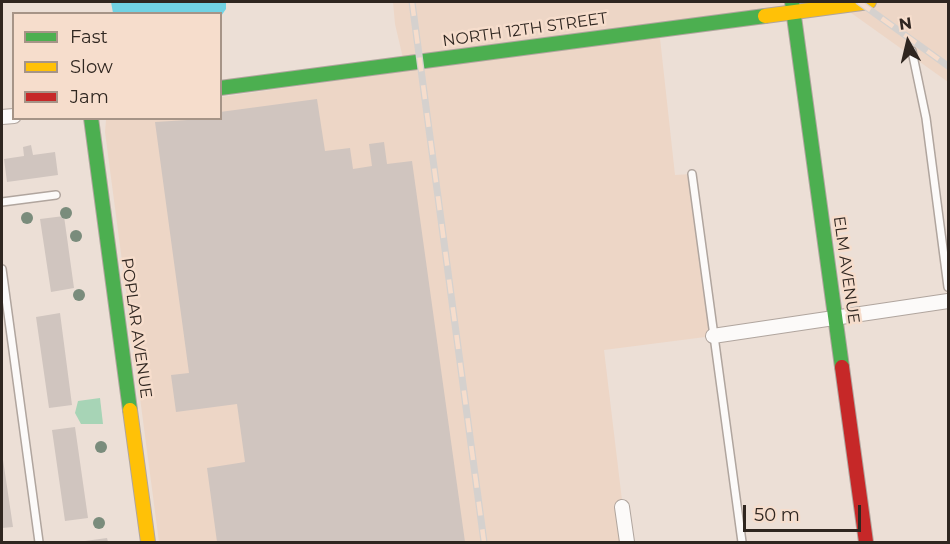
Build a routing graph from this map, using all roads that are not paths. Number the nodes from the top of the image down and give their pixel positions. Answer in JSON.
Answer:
{"nodes":[{"id":1,"x":869,"y":2,"type":"edge"},
{"id":2,"x":793,"y":6,"type":"edge"},
{"id":3,"x":912,"y":51,"type":"dead end"},
{"id":4,"x":222,"y":88,"type":"edge"},
{"id":5,"x":91,"y":120,"type":"edge"},
{"id":6,"x":692,"y":174,"type":"dead end"},
{"id":7,"x":56,"y":195,"type":"dead end"},
{"id":8,"x":2,"y":202,"type":"edge"},
{"id":9,"x":2,"y":269,"type":"edge"},
{"id":10,"x":948,"y":287,"type":"edge"},
{"id":11,"x":948,"y":301,"type":"edge"},
{"id":12,"x":835,"y":316,"type":"junction"},
{"id":13,"x":714,"y":336,"type":"junction"},
{"id":14,"x":622,"y":507,"type":"dead end"},
{"id":15,"x":39,"y":543,"type":"edge"},
{"id":16,"x":148,"y":543,"type":"edge"},
{"id":17,"x":627,"y":543,"type":"edge"},
{"id":18,"x":742,"y":543,"type":"edge"},
{"id":19,"x":866,"y":543,"type":"edge"}],
"edges":[{"from":1,"to":2,"type":"street","name":"NORTH 12TH STREET"},
{"from":2,"to":4,"type":"street","name":"NORTH 12TH STREET"},
{"from":2,"to":12,"type":"street","name":"ELM AVENUE"},
{"from":3,"to":10,"type":"lane"},
{"from":5,"to":16,"type":"street","name":"POPLAR AVENUE"},
{"from":6,"to":13,"type":"lane"},
{"from":7,"to":8,"type":"lane"},
{"from":9,"to":15,"type":"lane"},
{"from":11,"to":12,"type":"street"},
{"from":12,"to":13,"type":"street"},
{"from":12,"to":19,"type":"street","name":"ELM AVENUE"},
{"from":13,"to":18,"type":"lane"},
{"from":14,"to":17,"type":"street"}]}
